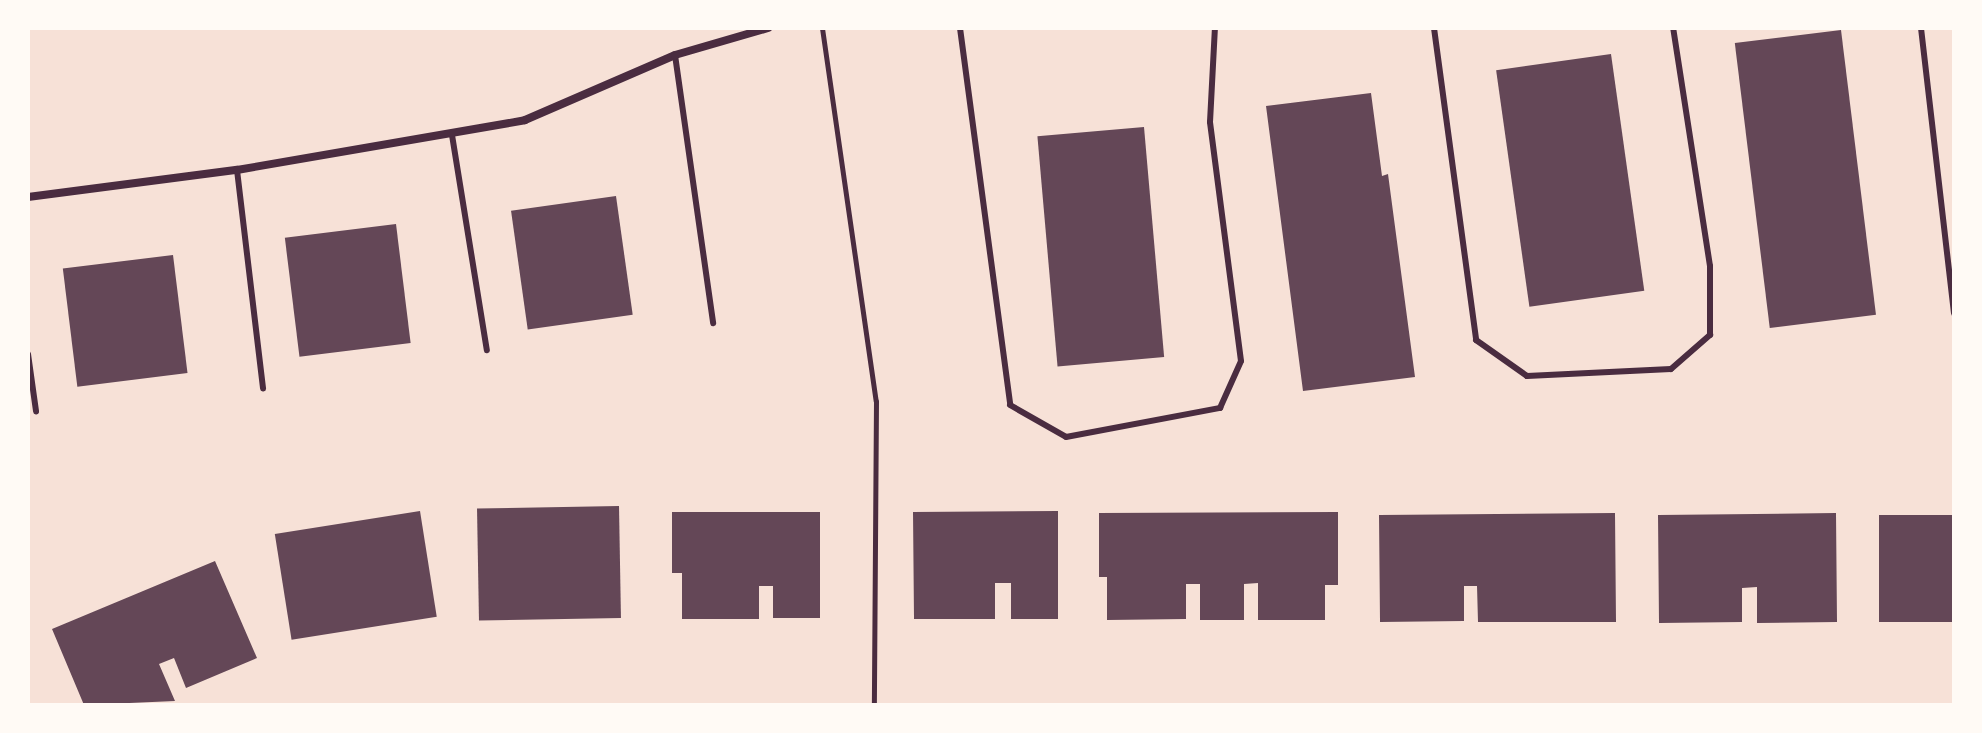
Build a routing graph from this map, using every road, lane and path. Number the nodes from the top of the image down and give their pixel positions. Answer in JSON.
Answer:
{"nodes":[{"id":1,"x":768,"y":28,"type":"edge"},
{"id":2,"x":822,"y":28,"type":"edge"},
{"id":3,"x":960,"y":28,"type":"edge"},
{"id":4,"x":1215,"y":28,"type":"edge"},
{"id":5,"x":1434,"y":28,"type":"edge"},
{"id":6,"x":1673,"y":28,"type":"edge"},
{"id":7,"x":1921,"y":28,"type":"edge"},
{"id":8,"x":675,"y":55,"type":"junction"},
{"id":9,"x":452,"y":135,"type":"junction"},
{"id":10,"x":237,"y":170,"type":"junction"},
{"id":11,"x":28,"y":197,"type":"edge"},
{"id":12,"x":1954,"y":313,"type":"edge"},
{"id":13,"x":713,"y":323,"type":"dead end"},
{"id":14,"x":487,"y":350,"type":"dead end"},
{"id":15,"x":28,"y":354,"type":"edge"},
{"id":16,"x":263,"y":388,"type":"dead end"},
{"id":17,"x":36,"y":411,"type":"dead end"},
{"id":18,"x":874,"y":705,"type":"edge"}],
"edges":[{"from":1,"to":8,"type":"street"},
{"from":2,"to":18,"type":"path"},
{"from":3,"to":4,"type":"lane"},
{"from":5,"to":6,"type":"lane"},
{"from":7,"to":12,"type":"lane"},
{"from":8,"to":9,"type":"street"},
{"from":8,"to":13,"type":"lane"},
{"from":9,"to":10,"type":"street"},
{"from":9,"to":14,"type":"lane"},
{"from":10,"to":11,"type":"street"},
{"from":10,"to":16,"type":"lane"},
{"from":15,"to":17,"type":"lane"}]}
